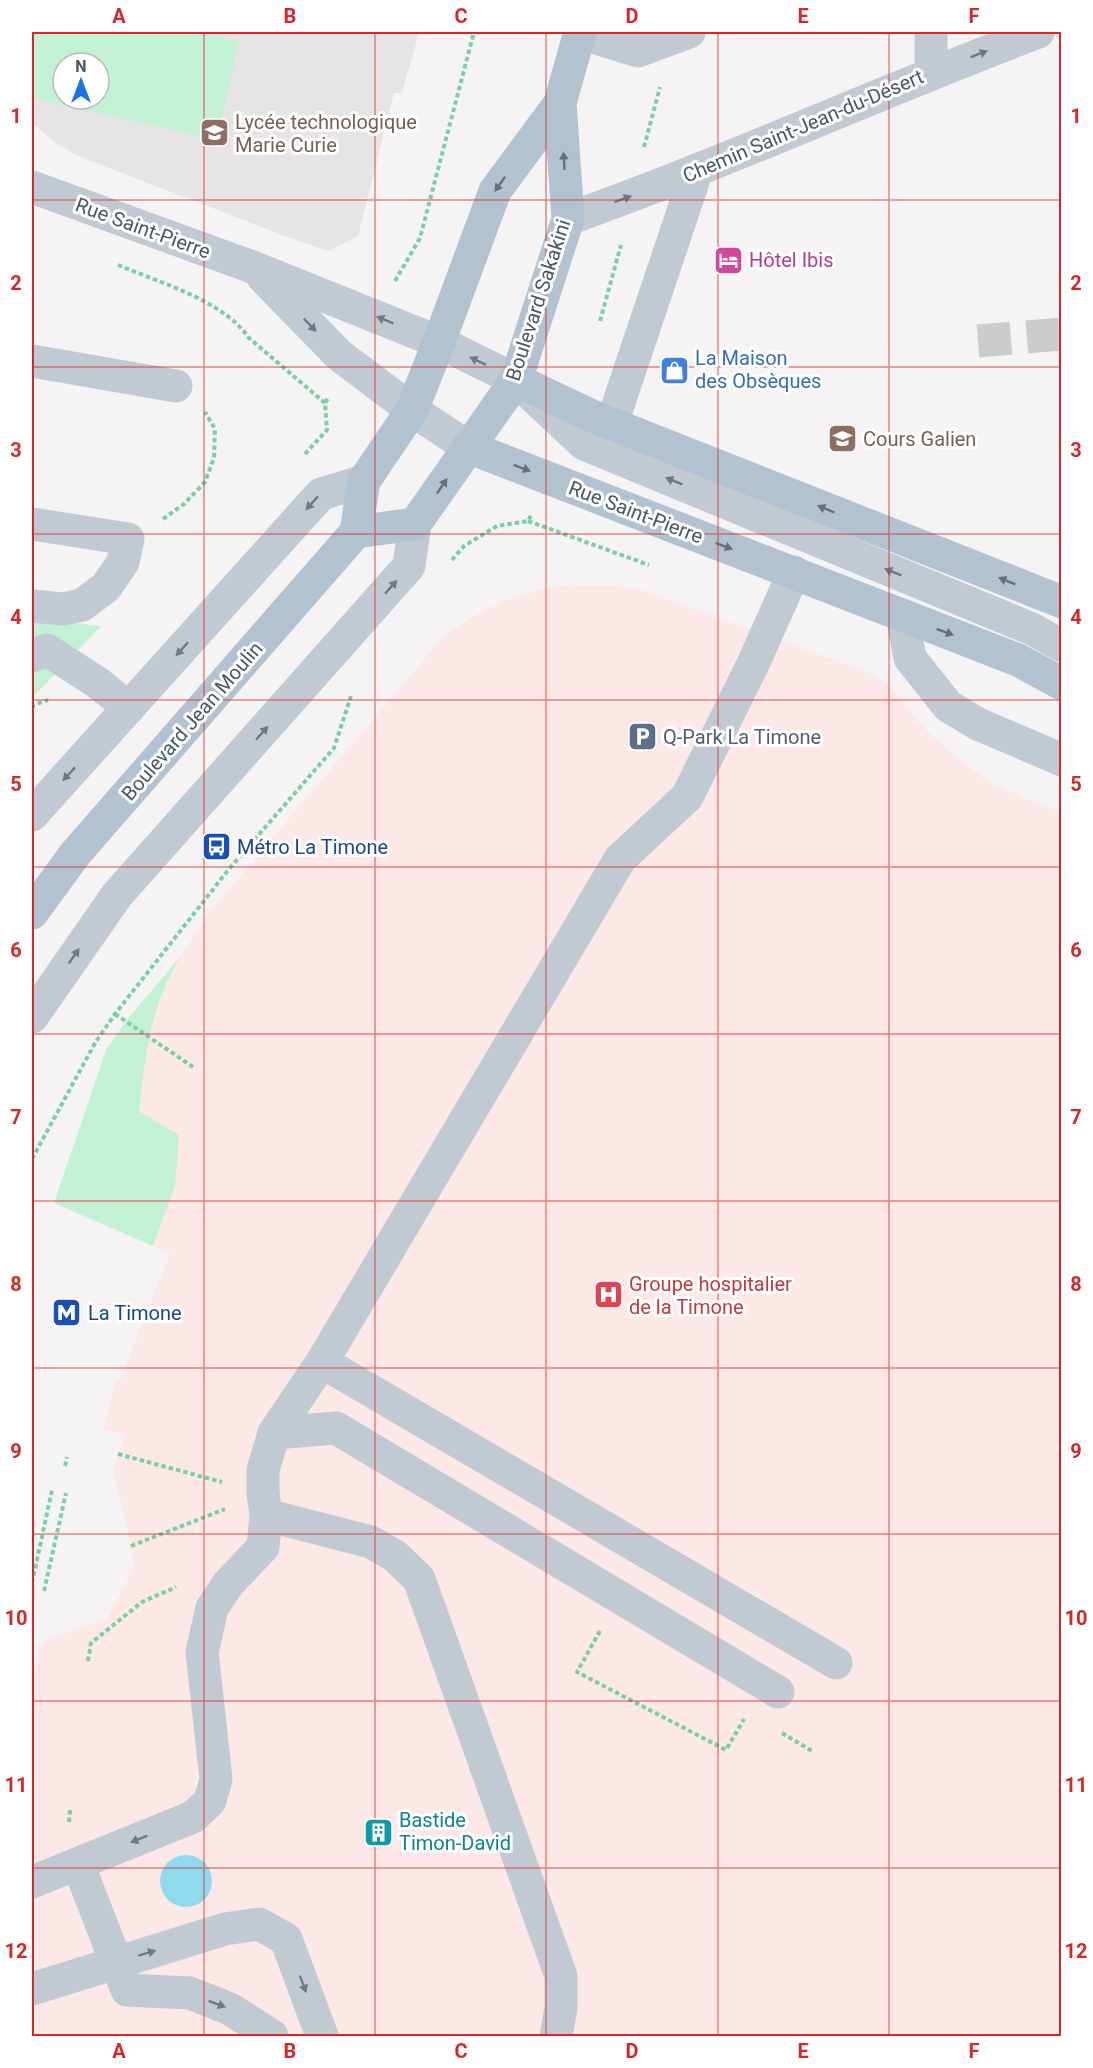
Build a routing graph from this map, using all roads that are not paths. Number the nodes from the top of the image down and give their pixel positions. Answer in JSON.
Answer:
{"nodes":[{"id":1,"x":580,"y":32,"type":"edge"},
{"id":2,"x":931,"y":32,"type":"edge"},
{"id":3,"x":1038,"y":32,"type":"edge"},
{"id":4,"x":681,"y":35,"type":"edge"},
{"id":5,"x":931,"y":72,"type":"junction"},
{"id":6,"x":560,"y":103,"type":"junction"},
{"id":7,"x":697,"y":170,"type":"junction"},
{"id":8,"x":32,"y":187,"type":"edge"},
{"id":9,"x":568,"y":219,"type":"junction"},
{"id":10,"x":255,"y":268,"type":"junction"},
{"id":11,"x":440,"y":342,"type":"junction"},
{"id":12,"x":32,"y":361,"type":"edge"},
{"id":13,"x":516,"y":380,"type":"junction"},
{"id":14,"x":176,"y":386,"type":"road end"},
{"id":15,"x":412,"y":410,"type":"junction"},
{"id":16,"x":612,"y":423,"type":"junction"},
{"id":17,"x":468,"y":447,"type":"junction"},
{"id":18,"x":364,"y":481,"type":"junction"},
{"id":19,"x":32,"y":524,"type":"edge"},
{"id":20,"x":415,"y":524,"type":"junction"},
{"id":21,"x":356,"y":532,"type":"junction"},
{"id":22,"x":794,"y":572,"type":"junction"},
{"id":23,"x":1062,"y":603,"type":"edge"},
{"id":24,"x":32,"y":606,"type":"edge"},
{"id":25,"x":902,"y":615,"type":"junction"},
{"id":26,"x":1062,"y":646,"type":"edge"},
{"id":27,"x":32,"y":656,"type":"edge"},
{"id":28,"x":1062,"y":684,"type":"edge"},
{"id":29,"x":129,"y":708,"type":"junction"},
{"id":30,"x":1062,"y":760,"type":"edge"},
{"id":31,"x":32,"y":815,"type":"edge"},
{"id":32,"x":32,"y":913,"type":"edge"},
{"id":33,"x":32,"y":1017,"type":"edge"},
{"id":34,"x":322,"y":1362,"type":"junction"},
{"id":35,"x":274,"y":1433,"type":"junction"},
{"id":36,"x":265,"y":1504,"type":"junction"},
{"id":37,"x":836,"y":1663,"type":"dead end"},
{"id":38,"x":778,"y":1692,"type":"dead end"},
{"id":39,"x":78,"y":1864,"type":"junction"},
{"id":40,"x":32,"y":1882,"type":"edge"},
{"id":41,"x":117,"y":1962,"type":"junction"},
{"id":42,"x":32,"y":1989,"type":"edge"},
{"id":43,"x":272,"y":2037,"type":"edge"},
{"id":44,"x":322,"y":2037,"type":"edge"},
{"id":45,"x":556,"y":2037,"type":"edge"}],
"edges":[{"from":1,"to":4,"type":"street"},
{"from":1,"to":6,"type":"main road","name":"Boulevard Sakakini"},
{"from":2,"to":5,"type":"street"},
{"from":5,"to":3,"type":"street","name":"Chemin Saint-Jean-du-Désert","one_way":true},
{"from":5,"to":7,"type":"street","name":"Chemin Saint-Jean-du-Désert"},
{"from":9,"to":6,"type":"main road","name":"Boulevard Sakakini","one_way":true},
{"from":6,"to":11,"type":"main road","name":"Boulevard Sakakini","one_way":true},
{"from":9,"to":7,"type":"street","name":"Chemin Saint-Jean-du-Désert","one_way":true},
{"from":7,"to":16,"type":"street"},
{"from":8,"to":10,"type":"street","name":"Rue Saint-Pierre"},
{"from":9,"to":13,"type":"main road","name":"Boulevard Sakakini"},
{"from":11,"to":10,"type":"street","name":"Rue Saint-Pierre","one_way":true},
{"from":10,"to":15,"type":"street","name":"Rue Saint-Pierre","one_way":true},
{"from":13,"to":11,"type":"street","name":"Rue Saint-Pierre","one_way":true},
{"from":11,"to":15,"type":"main road","name":"Boulevard Sakakini"},
{"from":12,"to":14,"type":"street"},
{"from":13,"to":16,"type":"main road","name":"Rue Saint-Pierre"},
{"from":13,"to":17,"type":"main road","name":"Boulevard Sakakini"},
{"from":26,"to":13,"type":"street","one_way":true},
{"from":15,"to":17,"type":"street","name":"Rue Saint-Pierre"},
{"from":15,"to":18,"type":"main road"},
{"from":23,"to":16,"type":"main road","name":"Rue Saint-Pierre","one_way":true},
{"from":20,"to":17,"type":"main road","one_way":true},
{"from":17,"to":22,"type":"main road","name":"Rue Saint-Pierre","one_way":true},
{"from":18,"to":21,"type":"main road"},
{"from":18,"to":29,"type":"street","one_way":true},
{"from":19,"to":24,"type":"street"},
{"from":20,"to":21,"type":"main road"},
{"from":33,"to":20,"type":"street","one_way":true},
{"from":21,"to":32,"type":"main road","name":"Boulevard Jean Moulin"},
{"from":22,"to":25,"type":"main road","name":"Rue Saint-Pierre"},
{"from":22,"to":34,"type":"street"},
{"from":25,"to":28,"type":"main road","name":"Rue Saint-Pierre","one_way":true},
{"from":25,"to":30,"type":"street"},
{"from":27,"to":29,"type":"street"},
{"from":29,"to":31,"type":"street","one_way":true},
{"from":34,"to":35,"type":"street"},
{"from":34,"to":37,"type":"street"},
{"from":35,"to":36,"type":"street"},
{"from":35,"to":38,"type":"street"},
{"from":36,"to":39,"type":"street","one_way":true},
{"from":36,"to":45,"type":"street"},
{"from":39,"to":40,"type":"street"},
{"from":39,"to":41,"type":"street"},
{"from":41,"to":42,"type":"street"},
{"from":41,"to":43,"type":"street","one_way":true},
{"from":41,"to":44,"type":"street","one_way":true}]}
